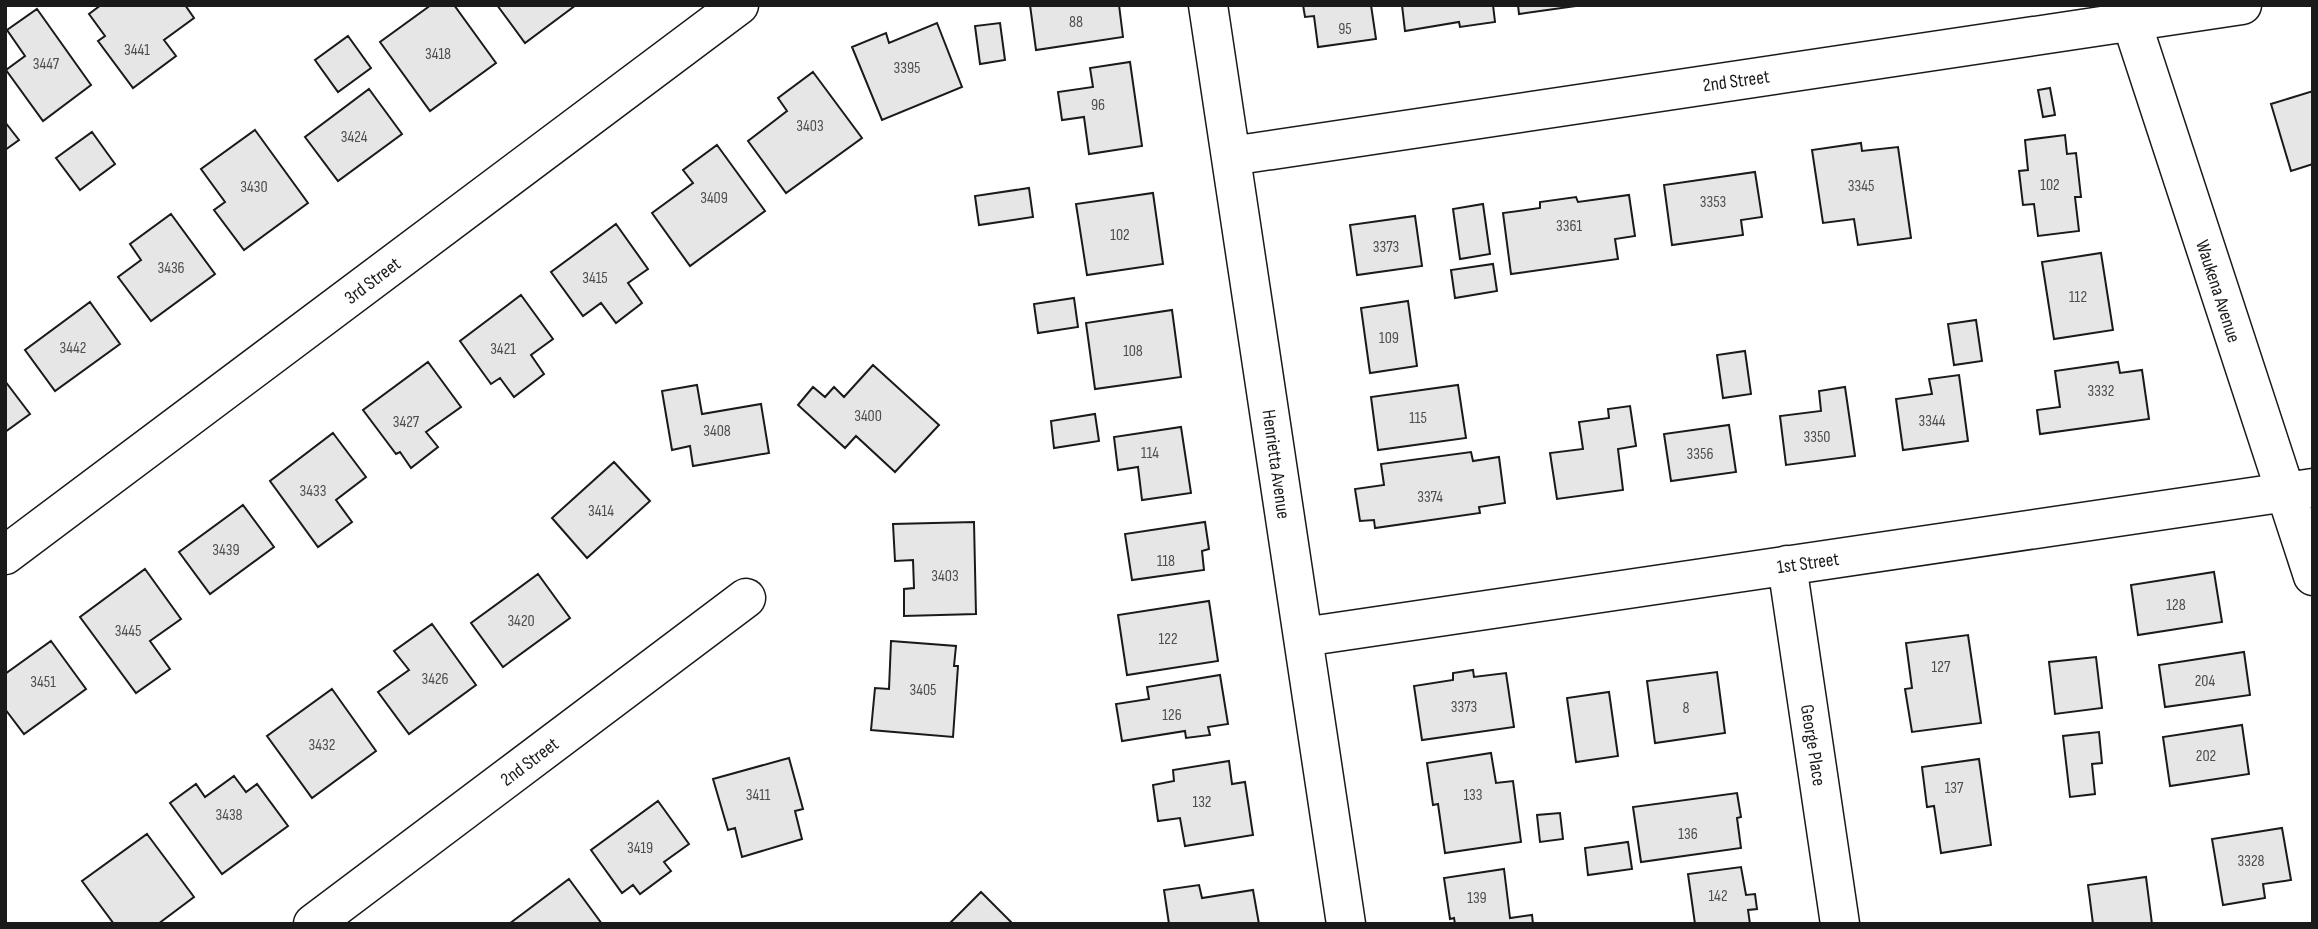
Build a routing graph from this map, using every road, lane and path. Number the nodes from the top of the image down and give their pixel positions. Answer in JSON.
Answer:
{"nodes":[{"id":1,"x":739,"y":5,"type":"edge"},
{"id":2,"x":1208,"y":5,"type":"edge"},
{"id":3,"x":2242,"y":5,"type":"edge"},
{"id":4,"x":2129,"y":13,"type":"edge"},
{"id":5,"x":1231,"y":156,"type":"junction"},
{"id":6,"x":2299,"y":490,"type":"edge"},
{"id":7,"x":5,"y":555,"type":"edge"},
{"id":8,"x":1787,"y":565,"type":"junction"},
{"id":9,"x":2313,"y":576,"type":"edge"},
{"id":10,"x":746,"y":598,"type":"dead end"},
{"id":11,"x":1303,"y":637,"type":"junction"},
{"id":12,"x":313,"y":924,"type":"edge"},
{"id":13,"x":1346,"y":924,"type":"edge"},
{"id":14,"x":1840,"y":924,"type":"edge"}],
"edges":[{"from":1,"to":7,"type":"street","name":"3rd Street"},
{"from":2,"to":5,"type":"street","name":"Henrietta Avenue"},
{"from":3,"to":4,"type":"street","name":"2nd Street"},
{"from":4,"to":5,"type":"street","name":"2nd Street"},
{"from":4,"to":6,"type":"street","name":"Waukena Avenue"},
{"from":5,"to":11,"type":"street","name":"Henrietta Avenue"},
{"from":6,"to":8,"type":"street","name":"1st Street"},
{"from":6,"to":9,"type":"street","name":"Waukena Avenue"},
{"from":8,"to":11,"type":"street","name":"1st Street"},
{"from":8,"to":14,"type":"street","name":"George Place"},
{"from":10,"to":12,"type":"street","name":"2nd Street"},
{"from":11,"to":13,"type":"street","name":"Henrietta Avenue"}]}
